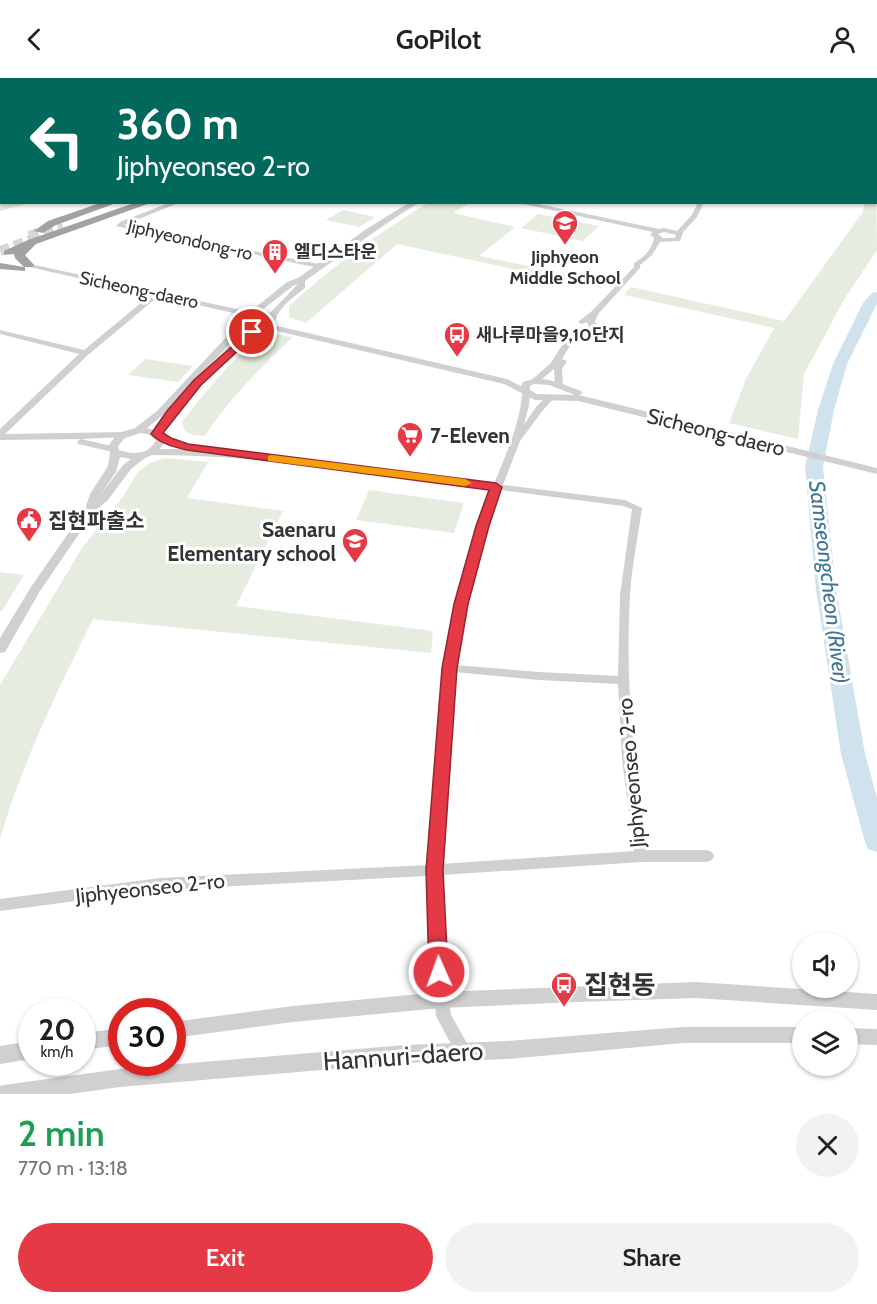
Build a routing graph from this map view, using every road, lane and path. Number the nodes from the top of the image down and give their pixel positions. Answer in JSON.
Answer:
{"nodes":[{"id":1,"x":110,"y":204,"type":"edge"},
{"id":2,"x":120,"y":204,"type":"edge"},
{"id":3,"x":133,"y":204,"type":"edge"},
{"id":4,"x":141,"y":204,"type":"edge"},
{"id":5,"x":173,"y":204,"type":"edge"},
{"id":6,"x":526,"y":204,"type":"edge"},
{"id":7,"x":700,"y":204,"type":"edge"},
{"id":8,"x":407,"y":205,"type":"edge"},
{"id":9,"x":697,"y":213,"type":"junction"},
{"id":10,"x":64,"y":226,"type":"junction"},
{"id":11,"x":669,"y":230,"type":"junction"},
{"id":12,"x":656,"y":235,"type":"junction"},
{"id":13,"x":677,"y":238,"type":"junction"},
{"id":14,"x":2,"y":252,"type":"edge"},
{"id":15,"x":319,"y":266,"type":"junction"},
{"id":16,"x":644,"y":266,"type":"junction"},
{"id":17,"x":0,"y":267,"type":"edge"},
{"id":18,"x":25,"y":267,"type":"junction"},
{"id":19,"x":301,"y":280,"type":"junction"},
{"id":20,"x":151,"y":299,"type":"junction"},
{"id":21,"x":251,"y":313,"type":"junction"},
{"id":22,"x":273,"y":317,"type":"junction"},
{"id":23,"x":241,"y":322,"type":"junction"},
{"id":24,"x":263,"y":326,"type":"junction"},
{"id":25,"x":583,"y":326,"type":"junction"},
{"id":26,"x":1,"y":333,"type":"edge"},
{"id":27,"x":85,"y":353,"type":"junction"},
{"id":28,"x":533,"y":382,"type":"junction"},
{"id":29,"x":526,"y":392,"type":"junction"},
{"id":30,"x":555,"y":394,"type":"junction"},
{"id":31,"x":137,"y":430,"type":"junction"},
{"id":32,"x":125,"y":434,"type":"junction"},
{"id":33,"x":158,"y":435,"type":"junction"},
{"id":34,"x":0,"y":436,"type":"edge"},
{"id":35,"x":516,"y":440,"type":"junction"},
{"id":36,"x":758,"y":440,"type":"junction"},
{"id":37,"x":0,"y":442,"type":"edge"},
{"id":38,"x":115,"y":450,"type":"junction"},
{"id":39,"x":146,"y":454,"type":"junction"},
{"id":40,"x":255,"y":456,"type":"junction"},
{"id":41,"x":877,"y":464,"type":"edge"},
{"id":42,"x":877,"y":471,"type":"edge"},
{"id":43,"x":496,"y":487,"type":"junction"},
{"id":44,"x":90,"y":510,"type":"junction"},
{"id":45,"x":0,"y":649,"type":"edge"},
{"id":46,"x":449,"y":668,"type":"junction"},
{"id":47,"x":623,"y":680,"type":"junction"},
{"id":48,"x":642,"y":856,"type":"junction"},
{"id":49,"x":707,"y":856,"type":"dead end"},
{"id":50,"x":434,"y":870,"type":"junction"},
{"id":51,"x":0,"y":905,"type":"edge"},
{"id":52,"x":441,"y":1000,"type":"junction"},
{"id":53,"x":877,"y":1002,"type":"edge"},
{"id":54,"x":186,"y":1028,"type":"edge"},
{"id":55,"x":792,"y":1035,"type":"edge"},
{"id":56,"x":858,"y":1036,"type":"edge"},
{"id":57,"x":877,"y":1037,"type":"edge"},
{"id":58,"x":18,"y":1052,"type":"edge"},
{"id":59,"x":464,"y":1052,"type":"junction"},
{"id":60,"x":0,"y":1055,"type":"edge"},
{"id":61,"x":4,"y":1094,"type":"edge"}],
"edges":[{"from":1,"to":10,"type":"highway"},
{"from":2,"to":10,"type":"highway"},
{"from":3,"to":10,"type":"highway"},
{"from":4,"to":10,"type":"highway"},
{"from":5,"to":15,"type":"street","name":"Jiphyeondong-ro"},
{"from":6,"to":12,"type":"street"},
{"from":7,"to":9,"type":"street"},
{"from":8,"to":15,"type":"street"},
{"from":9,"to":11,"type":"street"},
{"from":9,"to":13,"type":"street"},
{"from":10,"to":14,"type":"highway"},
{"from":10,"to":14,"type":"highway"},
{"from":10,"to":18,"type":"highway"},
{"from":11,"to":12,"type":"street"},
{"from":11,"to":13,"type":"street"},
{"from":12,"to":13,"type":"street"},
{"from":12,"to":16,"type":"street"},
{"from":13,"to":16,"type":"street"},
{"from":14,"to":18,"type":"highway"},
{"from":15,"to":19,"type":"street"},
{"from":16,"to":25,"type":"street"},
{"from":17,"to":18,"type":"highway"},
{"from":18,"to":20,"type":"street","name":"Sicheong-daero"},
{"from":18,"to":21,"type":"street","name":"Sicheong-daero"},
{"from":19,"to":21,"type":"street"},
{"from":19,"to":22,"type":"street"},
{"from":20,"to":23,"type":"street","name":"Sicheong-daero"},
{"from":20,"to":27,"type":"street"},
{"from":21,"to":22,"type":"street","name":"Sicheong-daero"},
{"from":21,"to":23,"type":"street"},
{"from":22,"to":24,"type":"street"},
{"from":22,"to":28,"type":"street"},
{"from":23,"to":24,"type":"street","name":"Sicheong-daero"},
{"from":23,"to":31,"type":"street"},
{"from":24,"to":29,"type":"street"},
{"from":24,"to":33,"type":"street"},
{"from":25,"to":28,"type":"street"},
{"from":25,"to":30,"type":"street"},
{"from":26,"to":27,"type":"street"},
{"from":27,"to":34,"type":"street"},
{"from":28,"to":29,"type":"street"},
{"from":28,"to":30,"type":"street"},
{"from":29,"to":30,"type":"street"},
{"from":29,"to":35,"type":"street"},
{"from":30,"to":35,"type":"street"},
{"from":30,"to":36,"type":"street","name":"Sicheong-daero"},
{"from":31,"to":32,"type":"street"},
{"from":31,"to":33,"type":"street"},
{"from":32,"to":34,"type":"street"},
{"from":32,"to":38,"type":"street"},
{"from":33,"to":39,"type":"street"},
{"from":33,"to":40,"type":"street","name":"Jiphyeonseo 2-ro"},
{"from":35,"to":43,"type":"street"},
{"from":36,"to":41,"type":"street","name":"Sicheong-daero"},
{"from":36,"to":42,"type":"street","name":"Sicheong-daero"},
{"from":37,"to":38,"type":"street"},
{"from":38,"to":39,"type":"street"},
{"from":38,"to":44,"type":"street"},
{"from":39,"to":40,"type":"street","name":"Jiphyeonseo 2-ro"},
{"from":39,"to":44,"type":"street"},
{"from":40,"to":43,"type":"street","name":"Jiphyeonseo 2-ro"},
{"from":43,"to":46,"type":"street"},
{"from":43,"to":47,"type":"street","name":"Jiphyeonseo 2-ro"},
{"from":44,"to":45,"type":"street"},
{"from":46,"to":47,"type":"street"},
{"from":46,"to":50,"type":"street"},
{"from":47,"to":48,"type":"street","name":"Jiphyeonseo 2-ro"},
{"from":48,"to":49,"type":"street"},
{"from":48,"to":50,"type":"street","name":"Jiphyeonseo 2-ro"},
{"from":50,"to":51,"type":"street","name":"Jiphyeonseo 2-ro"},
{"from":50,"to":52,"type":"street"},
{"from":52,"to":53,"type":"street"},
{"from":52,"to":54,"type":"street"},
{"from":52,"to":59,"type":"street"},
{"from":55,"to":59,"type":"street","name":"Hannuri-daero"},
{"from":56,"to":57,"type":"street"},
{"from":58,"to":60,"type":"street"},
{"from":59,"to":61,"type":"street","name":"Hannuri-daero"}]}
